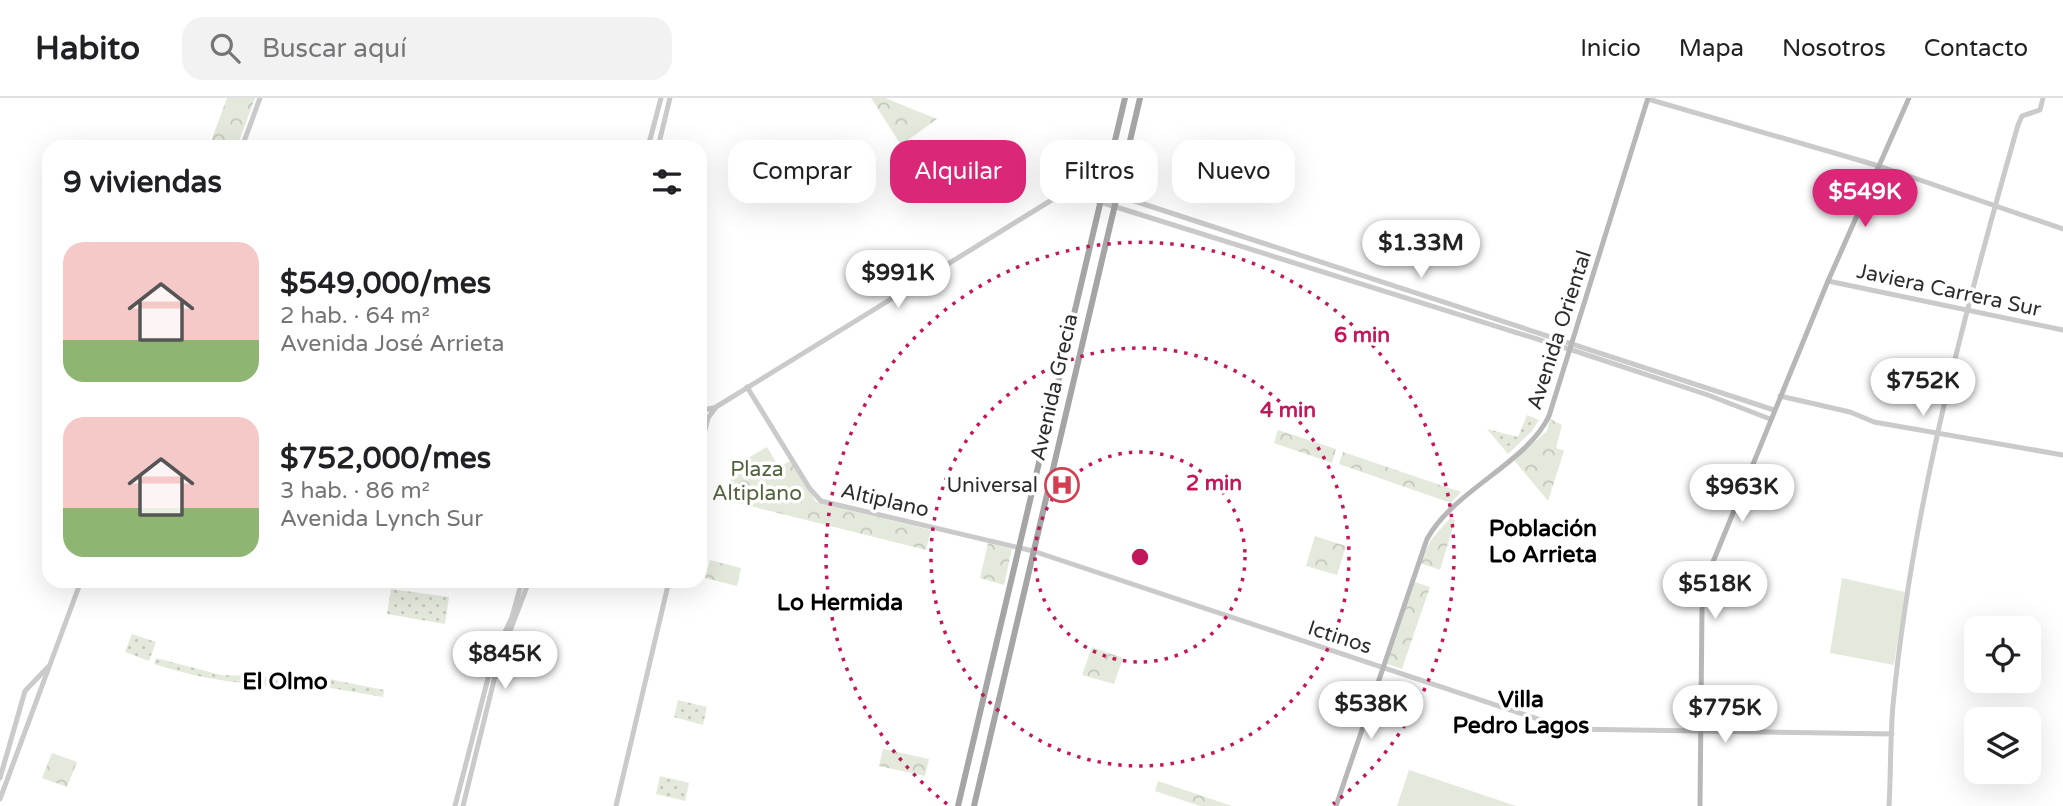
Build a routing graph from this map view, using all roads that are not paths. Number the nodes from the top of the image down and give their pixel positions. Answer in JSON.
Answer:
{"nodes":[{"id":1,"x":260,"y":98,"type":"edge"},
{"id":2,"x":661,"y":98,"type":"edge"},
{"id":3,"x":670,"y":98,"type":"edge"},
{"id":4,"x":1125,"y":98,"type":"edge"},
{"id":5,"x":1140,"y":98,"type":"edge"},
{"id":6,"x":1648,"y":98,"type":"edge"},
{"id":7,"x":1909,"y":98,"type":"edge"},
{"id":8,"x":2043,"y":98,"type":"edge"},
{"id":9,"x":656,"y":119,"type":"junction"},
{"id":10,"x":664,"y":121,"type":"junction"},
{"id":11,"x":245,"y":140,"type":"edge"},
{"id":12,"x":650,"y":140,"type":"edge"},
{"id":13,"x":660,"y":140,"type":"edge"},
{"id":14,"x":1115,"y":140,"type":"edge"},
{"id":15,"x":1130,"y":140,"type":"edge"},
{"id":16,"x":1880,"y":166,"type":"junction"},
{"id":17,"x":1046,"y":203,"type":"edge"},
{"id":18,"x":1101,"y":203,"type":"edge"},
{"id":19,"x":1108,"y":203,"type":"edge"},
{"id":20,"x":1142,"y":203,"type":"edge"},
{"id":21,"x":1115,"y":205,"type":"junction"},
{"id":22,"x":1994,"y":206,"type":"junction"},
{"id":23,"x":2063,"y":229,"type":"edge"},
{"id":24,"x":1828,"y":281,"type":"junction"},
{"id":25,"x":1969,"y":311,"type":"junction"},
{"id":26,"x":2063,"y":330,"type":"edge"},
{"id":27,"x":1574,"y":342,"type":"junction"},
{"id":28,"x":1572,"y":350,"type":"junction"},
{"id":29,"x":747,"y":387,"type":"junction"},
{"id":30,"x":1780,"y":396,"type":"junction"},
{"id":31,"x":716,"y":407,"type":"junction"},
{"id":32,"x":707,"y":409,"type":"edge"},
{"id":33,"x":1774,"y":410,"type":"junction"},
{"id":34,"x":707,"y":417,"type":"edge"},
{"id":35,"x":1770,"y":419,"type":"junction"},
{"id":36,"x":1939,"y":434,"type":"junction"},
{"id":37,"x":2063,"y":455,"type":"edge"},
{"id":38,"x":1020,"y":548,"type":"junction"},
{"id":39,"x":1033,"y":551,"type":"junction"},
{"id":40,"x":78,"y":588,"type":"edge"},
{"id":41,"x":523,"y":588,"type":"edge"},
{"id":42,"x":523,"y":588,"type":"edge"},
{"id":43,"x":667,"y":588,"type":"edge"},
{"id":44,"x":51,"y":665,"type":"junction"},
{"id":45,"x":1382,"y":668,"type":"junction"},
{"id":46,"x":35,"y":680,"type":"junction"},
{"id":47,"x":43,"y":684,"type":"junction"},
{"id":48,"x":1700,"y":732,"type":"junction"},
{"id":49,"x":1892,"y":734,"type":"junction"},
{"id":50,"x":2,"y":780,"type":"edge"},
{"id":51,"x":0,"y":796,"type":"edge"},
{"id":52,"x":457,"y":804,"type":"edge"},
{"id":53,"x":463,"y":806,"type":"edge"},
{"id":54,"x":616,"y":806,"type":"edge"},
{"id":55,"x":958,"y":806,"type":"edge"},
{"id":56,"x":974,"y":806,"type":"edge"},
{"id":57,"x":1336,"y":806,"type":"edge"},
{"id":58,"x":1700,"y":806,"type":"edge"},
{"id":59,"x":1889,"y":806,"type":"edge"}],
"edges":[{"from":1,"to":11,"type":"street"},
{"from":2,"to":9,"type":"street"},
{"from":3,"to":10,"type":"street"},
{"from":4,"to":14,"type":"main road","name":"Avenida Grecia"},
{"from":5,"to":15,"type":"main road","name":"Avenida Grecia"},
{"from":6,"to":16,"type":"street"},
{"from":6,"to":27,"type":"main road","name":"Avenida Oriental"},
{"from":7,"to":16,"type":"main road"},
{"from":8,"to":22,"type":"street"},
{"from":9,"to":10,"type":"street"},
{"from":9,"to":12,"type":"street"},
{"from":10,"to":13,"type":"street"},
{"from":16,"to":22,"type":"street"},
{"from":16,"to":24,"type":"main road"},
{"from":17,"to":29,"type":"street"},
{"from":18,"to":38,"type":"main road","name":"Avenida Grecia"},
{"from":19,"to":21,"type":"street"},
{"from":20,"to":27,"type":"street"},
{"from":21,"to":28,"type":"street"},
{"from":21,"to":39,"type":"main road","name":"Avenida Grecia"},
{"from":22,"to":23,"type":"street"},
{"from":22,"to":25,"type":"street"},
{"from":24,"to":25,"type":"street","name":"Javiera Carrera Sur"},
{"from":24,"to":30,"type":"main road"},
{"from":25,"to":26,"type":"street","name":"Javiera Carrera Sur"},
{"from":25,"to":36,"type":"street"},
{"from":27,"to":28,"type":"main road","name":"Avenida Oriental"},
{"from":27,"to":33,"type":"street"},
{"from":28,"to":35,"type":"street"},
{"from":28,"to":45,"type":"main road","name":"Avenida Oriental"},
{"from":29,"to":31,"type":"street"},
{"from":29,"to":38,"type":"street","name":"Altiplano"},
{"from":30,"to":33,"type":"main road"},
{"from":30,"to":36,"type":"street"},
{"from":31,"to":32,"type":"street"},
{"from":31,"to":34,"type":"street"},
{"from":33,"to":35,"type":"main road"},
{"from":35,"to":48,"type":"main road"},
{"from":36,"to":37,"type":"street"},
{"from":36,"to":49,"type":"street"},
{"from":38,"to":39,"type":"street","name":"Altiplano"},
{"from":38,"to":55,"type":"main road","name":"Avenida Grecia"},
{"from":39,"to":45,"type":"street","name":"Ictinos"},
{"from":39,"to":56,"type":"main road","name":"Avenida Grecia"},
{"from":40,"to":44,"type":"street"},
{"from":41,"to":52,"type":"street"},
{"from":42,"to":53,"type":"street"},
{"from":43,"to":54,"type":"street"},
{"from":44,"to":46,"type":"street"},
{"from":44,"to":47,"type":"street"},
{"from":45,"to":48,"type":"street","name":"Ictinos"},
{"from":45,"to":57,"type":"main road","name":"Avenida Oriental"},
{"from":46,"to":47,"type":"street"},
{"from":46,"to":50,"type":"street"},
{"from":47,"to":50,"type":"street"},
{"from":48,"to":49,"type":"street","name":"Ictinos"},
{"from":48,"to":58,"type":"main road"},
{"from":49,"to":59,"type":"street"},
{"from":50,"to":51,"type":"street"}]}
